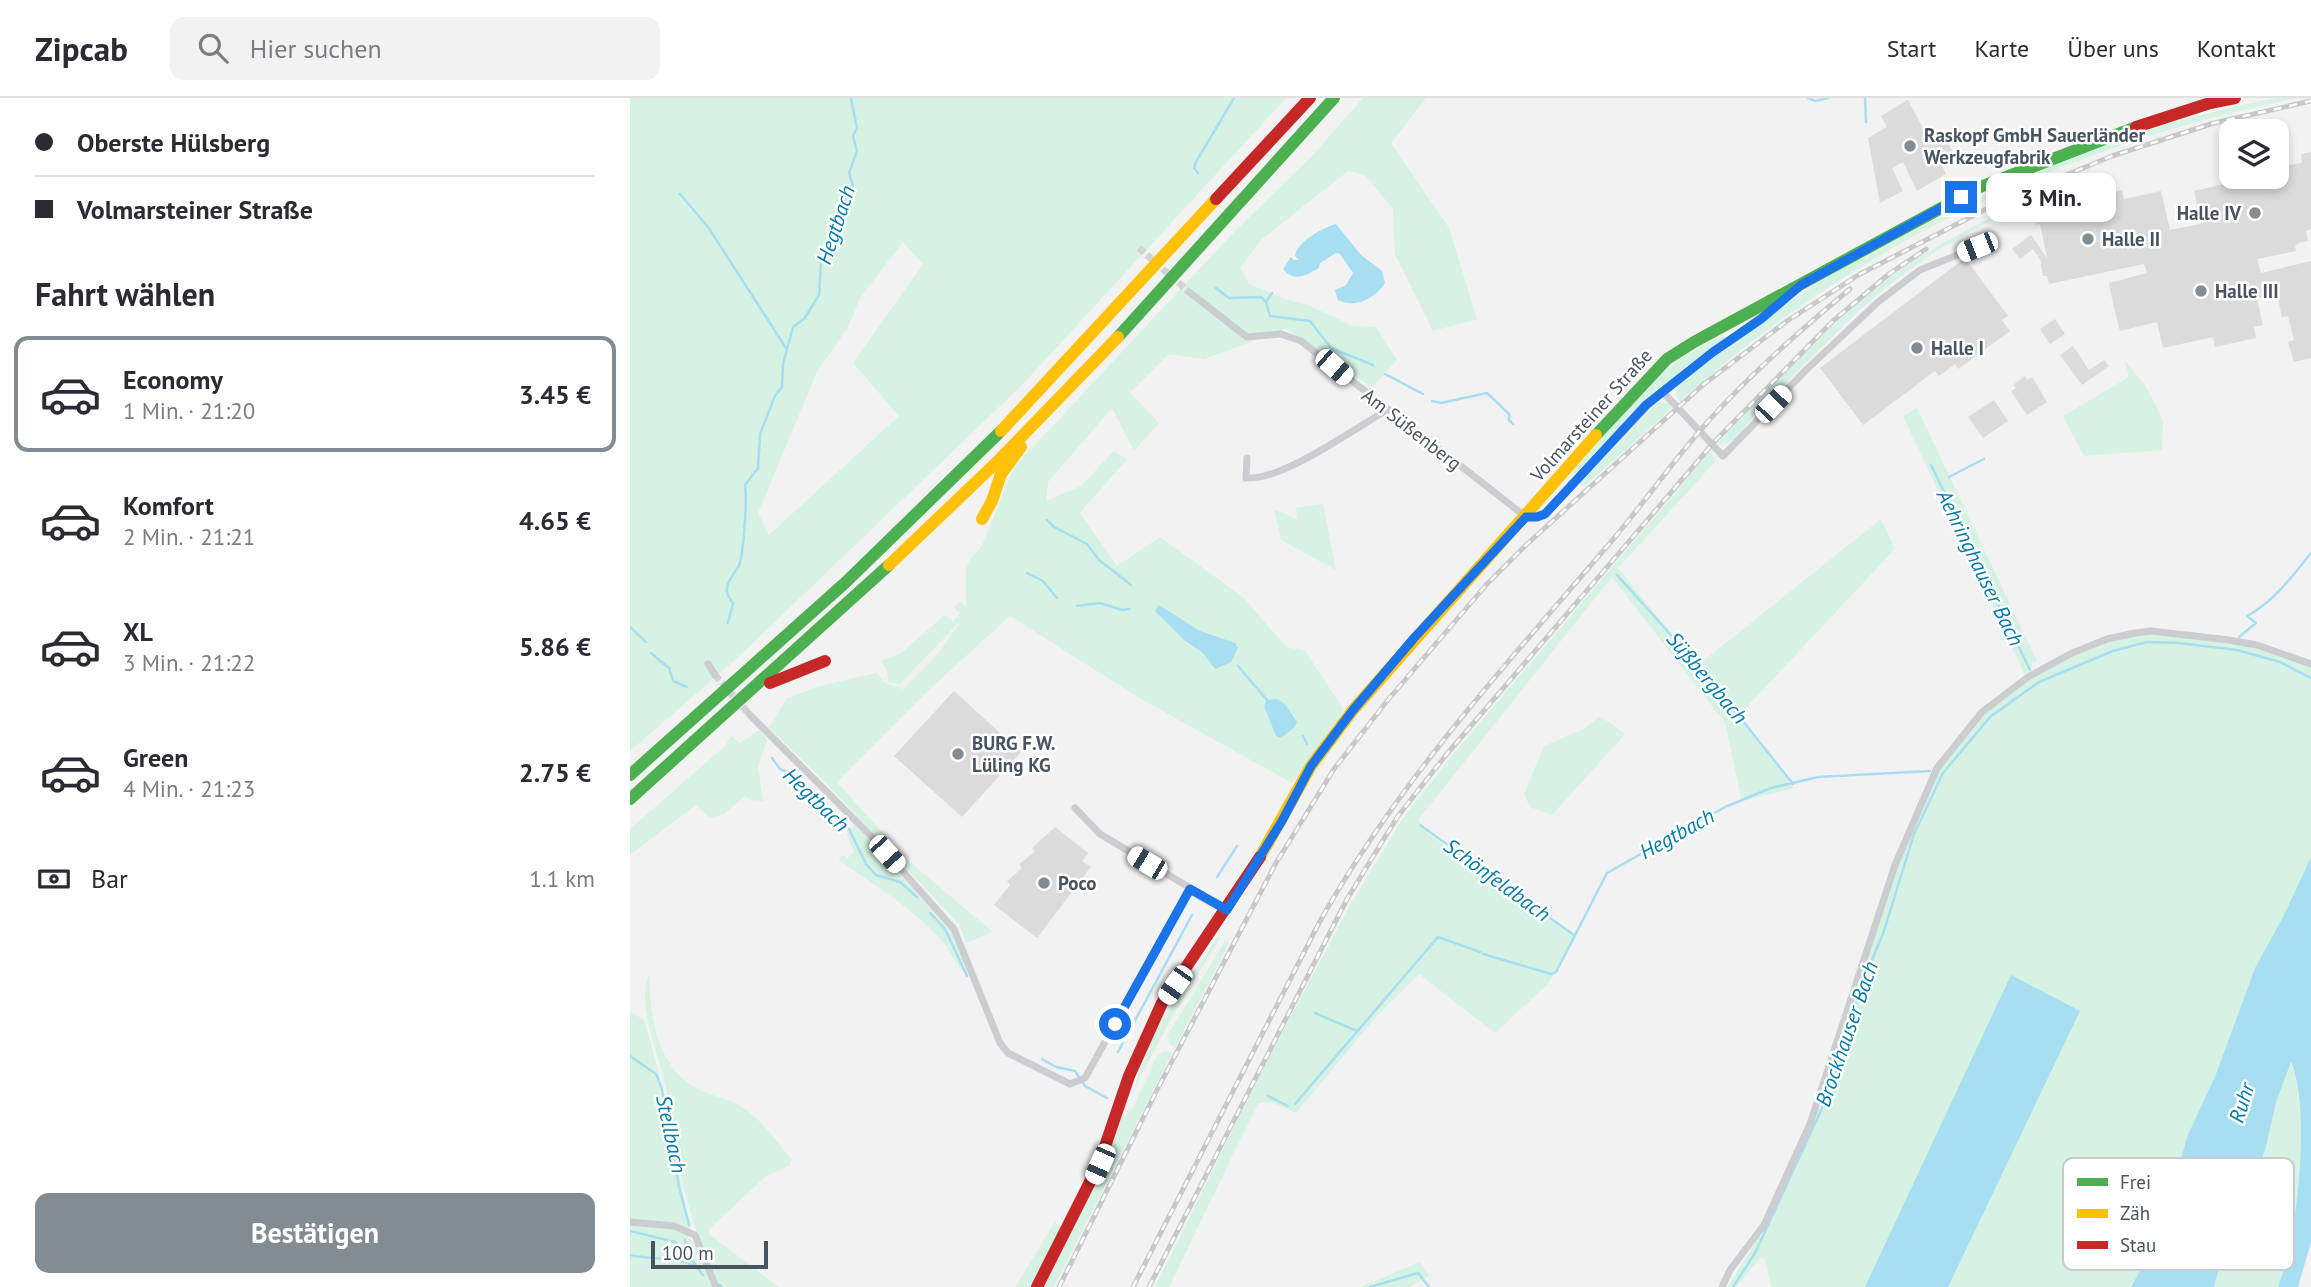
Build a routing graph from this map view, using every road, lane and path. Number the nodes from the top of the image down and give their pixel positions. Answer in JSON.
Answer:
{"nodes":[{"id":1,"x":1310,"y":98,"type":"edge"},
{"id":2,"x":1334,"y":98,"type":"edge"},
{"id":3,"x":2235,"y":98,"type":"edge"},
{"id":4,"x":1977,"y":247,"type":"dead end"},
{"id":5,"x":1801,"y":285,"type":"junction"},
{"id":6,"x":1189,"y":292,"type":"tunnel mouth"},
{"id":7,"x":1662,"y":391,"type":"junction"},
{"id":8,"x":1051,"y":406,"type":"junction"},
{"id":9,"x":1387,"y":410,"type":"junction"},
{"id":10,"x":1247,"y":458,"type":"dead end"},
{"id":11,"x":1526,"y":517,"type":"junction"},
{"id":12,"x":982,"y":519,"type":"dead end"},
{"id":13,"x":825,"y":662,"type":"dead end"},
{"id":14,"x":708,"y":664,"type":"dead end"},
{"id":15,"x":2311,"y":664,"type":"edge"},
{"id":16,"x":715,"y":675,"type":"tunnel mouth"},
{"id":17,"x":745,"y":698,"type":"junction"},
{"id":18,"x":749,"y":714,"type":"tunnel mouth"},
{"id":19,"x":630,"y":775,"type":"edge"},
{"id":20,"x":630,"y":799,"type":"edge"},
{"id":21,"x":1075,"y":808,"type":"dead end"},
{"id":22,"x":1190,"y":889,"type":"junction"},
{"id":23,"x":1227,"y":910,"type":"junction"},
{"id":24,"x":630,"y":1222,"type":"edge"},
{"id":25,"x":716,"y":1287,"type":"edge"},
{"id":26,"x":1037,"y":1287,"type":"edge"},
{"id":27,"x":1722,"y":1287,"type":"edge"}],
"edges":[{"from":1,"to":19,"type":"main road"},
{"from":2,"to":8,"type":"main road"},
{"from":3,"to":5,"type":"main road","name":"Volmarsteiner Straße"},
{"from":4,"to":7,"type":"street","name":"Volmarsteiner Straße"},
{"from":5,"to":7,"type":"street","name":"Volmarsteiner Straße"},
{"from":5,"to":11,"type":"main road","name":"Volmarsteiner Straße"},
{"from":6,"to":9,"type":"street","name":"Am Süßenberg"},
{"from":7,"to":11,"type":"street","name":"Volmarsteiner Straße"},
{"from":8,"to":12,"type":"main road"},
{"from":8,"to":17,"type":"main road"},
{"from":9,"to":10,"type":"street"},
{"from":9,"to":11,"type":"street","name":"Am Süßenberg"},
{"from":11,"to":23,"type":"main road","name":"Volmarsteiner Straße"},
{"from":13,"to":17,"type":"main road"},
{"from":14,"to":16,"type":"street"},
{"from":15,"to":27,"type":"street"},
{"from":17,"to":20,"type":"main road"},
{"from":18,"to":22,"type":"street"},
{"from":21,"to":22,"type":"street"},
{"from":22,"to":23,"type":"street"},
{"from":23,"to":26,"type":"main road","name":"Volmarsteiner Straße"},
{"from":24,"to":25,"type":"street"}]}
